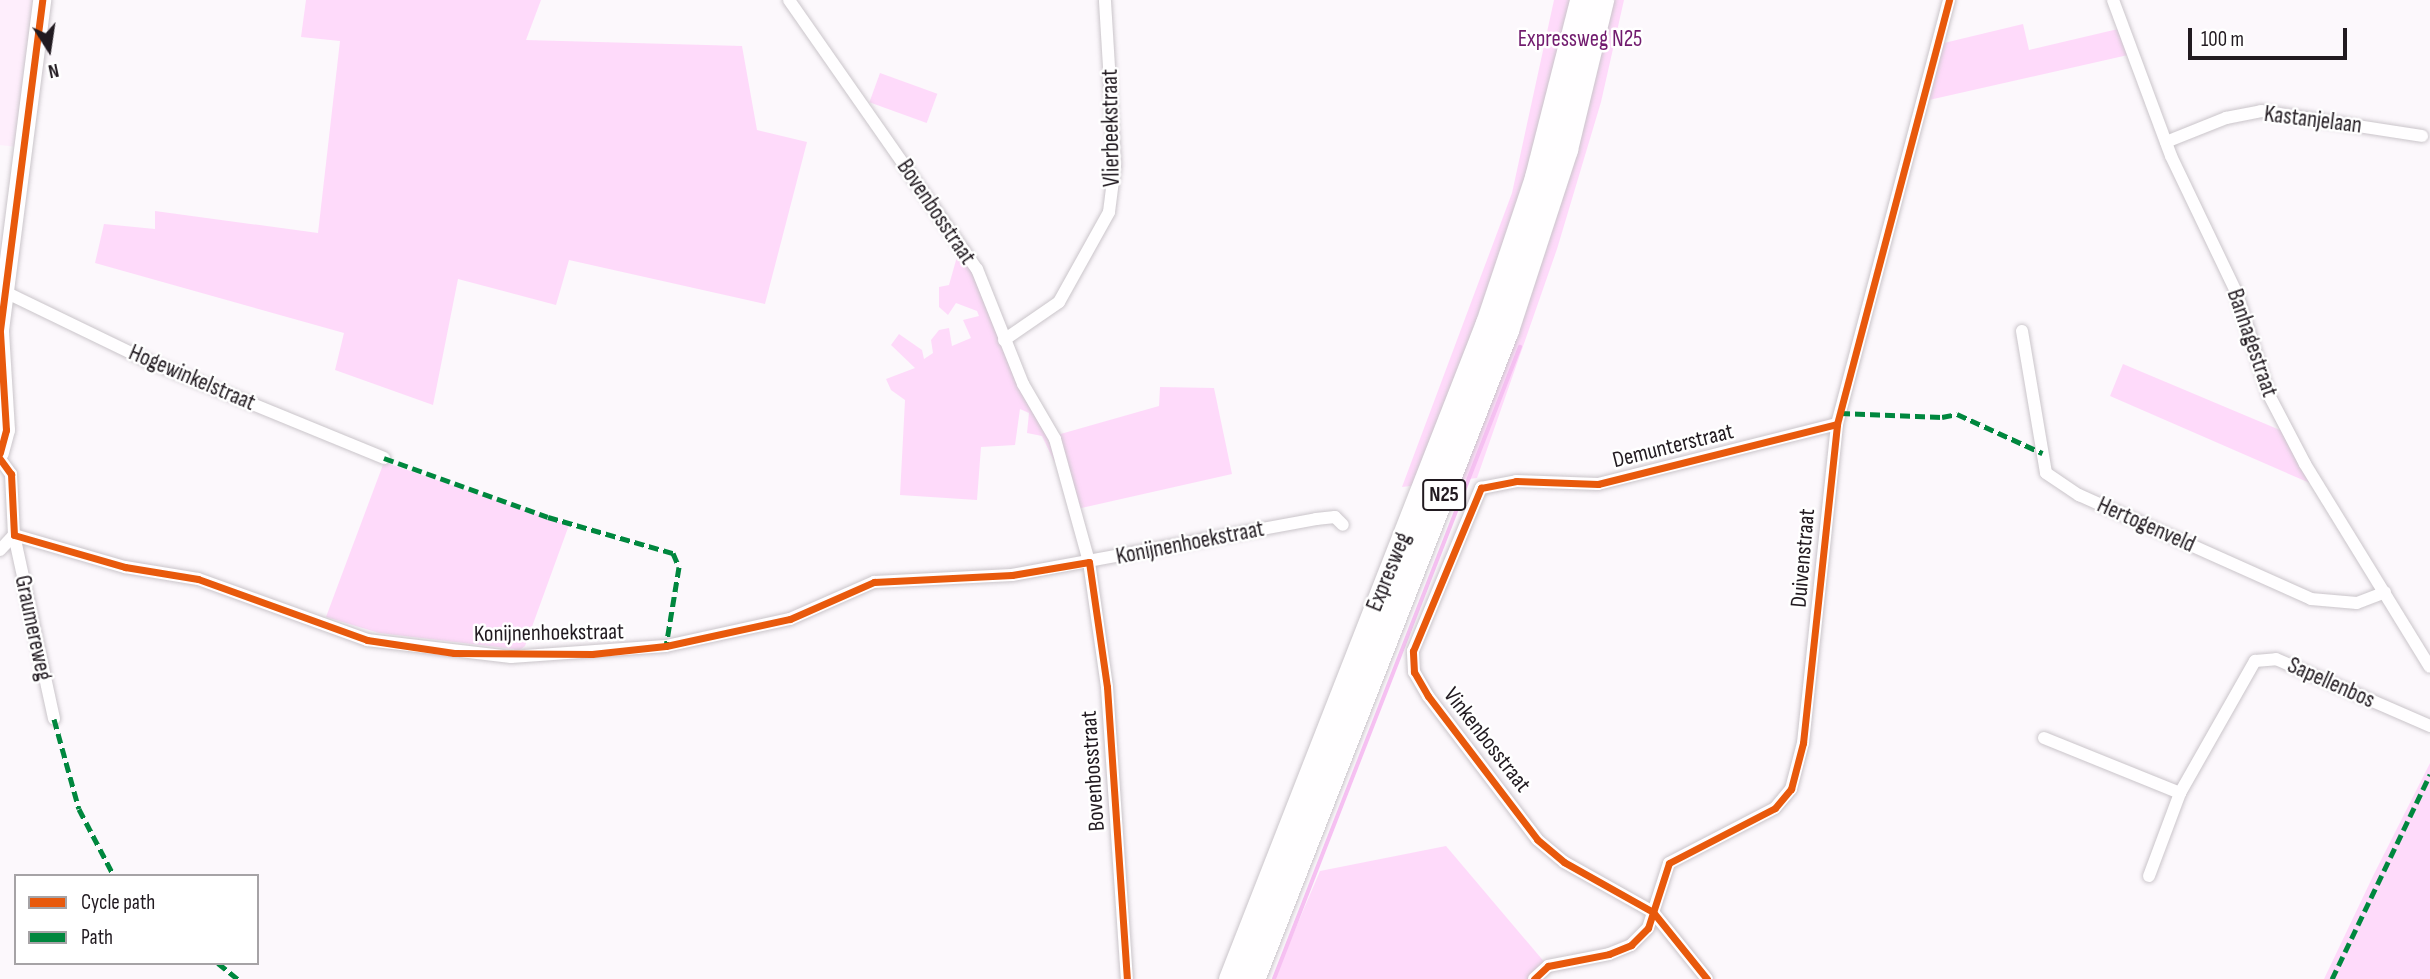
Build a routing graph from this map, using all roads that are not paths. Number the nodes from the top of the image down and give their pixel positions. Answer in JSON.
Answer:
{"nodes":[{"id":1,"x":42,"y":0,"type":"edge"},
{"id":2,"x":789,"y":0,"type":"edge"},
{"id":3,"x":1105,"y":0,"type":"edge"},
{"id":4,"x":1581,"y":0,"type":"edge"},
{"id":5,"x":1602,"y":0,"type":"edge"},
{"id":6,"x":1950,"y":0,"type":"edge"},
{"id":7,"x":2113,"y":0,"type":"edge"},
{"id":8,"x":2422,"y":136,"type":"dead end"},
{"id":9,"x":2166,"y":142,"type":"junction"},
{"id":10,"x":3,"y":290,"type":"junction"},
{"id":11,"x":0,"y":331,"type":"edge"},
{"id":12,"x":2022,"y":331,"type":"dead end"},
{"id":13,"x":1004,"y":340,"type":"junction"},
{"id":14,"x":1837,"y":424,"type":"junction"},
{"id":15,"x":0,"y":453,"type":"edge"},
{"id":16,"x":384,"y":458,"type":"dead end"},
{"id":17,"x":0,"y":459,"type":"edge"},
{"id":18,"x":1516,"y":481,"type":"joint"},
{"id":19,"x":1343,"y":526,"type":"dead end"},
{"id":20,"x":14,"y":536,"type":"junction"},
{"id":21,"x":0,"y":550,"type":"edge"},
{"id":22,"x":1089,"y":562,"type":"junction"},
{"id":23,"x":2385,"y":592,"type":"junction"},
{"id":24,"x":2430,"y":667,"type":"edge"},
{"id":25,"x":54,"y":719,"type":"dead end"},
{"id":26,"x":2430,"y":726,"type":"edge"},
{"id":27,"x":2044,"y":738,"type":"dead end"},
{"id":28,"x":2180,"y":793,"type":"junction"},
{"id":29,"x":2149,"y":876,"type":"dead end"},
{"id":30,"x":1653,"y":912,"type":"junction"},
{"id":31,"x":1127,"y":979,"type":"edge"},
{"id":32,"x":1230,"y":979,"type":"edge"},
{"id":33,"x":1253,"y":979,"type":"edge"},
{"id":34,"x":1534,"y":979,"type":"edge"},
{"id":35,"x":1707,"y":979,"type":"edge"}],
"edges":[{"from":1,"to":10,"type":"street"},
{"from":2,"to":13,"type":"street","name":"Bovenbosstraat"},
{"from":3,"to":13,"type":"street","name":"Vlierbeekstraat"},
{"from":4,"to":32,"type":"highway","name":"Expresweg","number":"N25"},
{"from":5,"to":33,"type":"highway","name":"Expresweg","number":"N25"},
{"from":6,"to":14,"type":"street","name":"Duivenstraat"},
{"from":7,"to":9,"type":"street","name":"Banhagestraat"},
{"from":8,"to":9,"type":"street","name":"Kastanjelaan"},
{"from":9,"to":23,"type":"street","name":"Banhagestraat"},
{"from":10,"to":11,"type":"street"},
{"from":10,"to":16,"type":"street","name":"Hogewinkelstraat"},
{"from":11,"to":15,"type":"street"},
{"from":12,"to":23,"type":"street","name":"Hertogenveld"},
{"from":13,"to":22,"type":"street","name":"Bovenbosstraat"},
{"from":14,"to":18,"type":"street","name":"Demunterstraat"},
{"from":14,"to":30,"type":"street","name":"Duivenstraat"},
{"from":17,"to":20,"type":"street","name":"Graumereweg"},
{"from":18,"to":30,"type":"street","name":"Vinkenbosstraat"},
{"from":19,"to":22,"type":"street","name":"Konijnenhoekstraat"},
{"from":20,"to":21,"type":"street"},
{"from":20,"to":22,"type":"street","name":"Konijnenhoekstraat"},
{"from":20,"to":25,"type":"street","name":"Graumereweg"},
{"from":22,"to":31,"type":"street","name":"Bovenbosstraat"},
{"from":23,"to":24,"type":"street","name":"Banhagestraat"},
{"from":26,"to":28,"type":"street","name":"Sapellenbos"},
{"from":27,"to":28,"type":"street"},
{"from":28,"to":29,"type":"street","name":"Sapellenbos"},
{"from":30,"to":34,"type":"street","name":"Duivenstraat"},
{"from":30,"to":35,"type":"street","name":"Vinkenbosstraat"}]}
